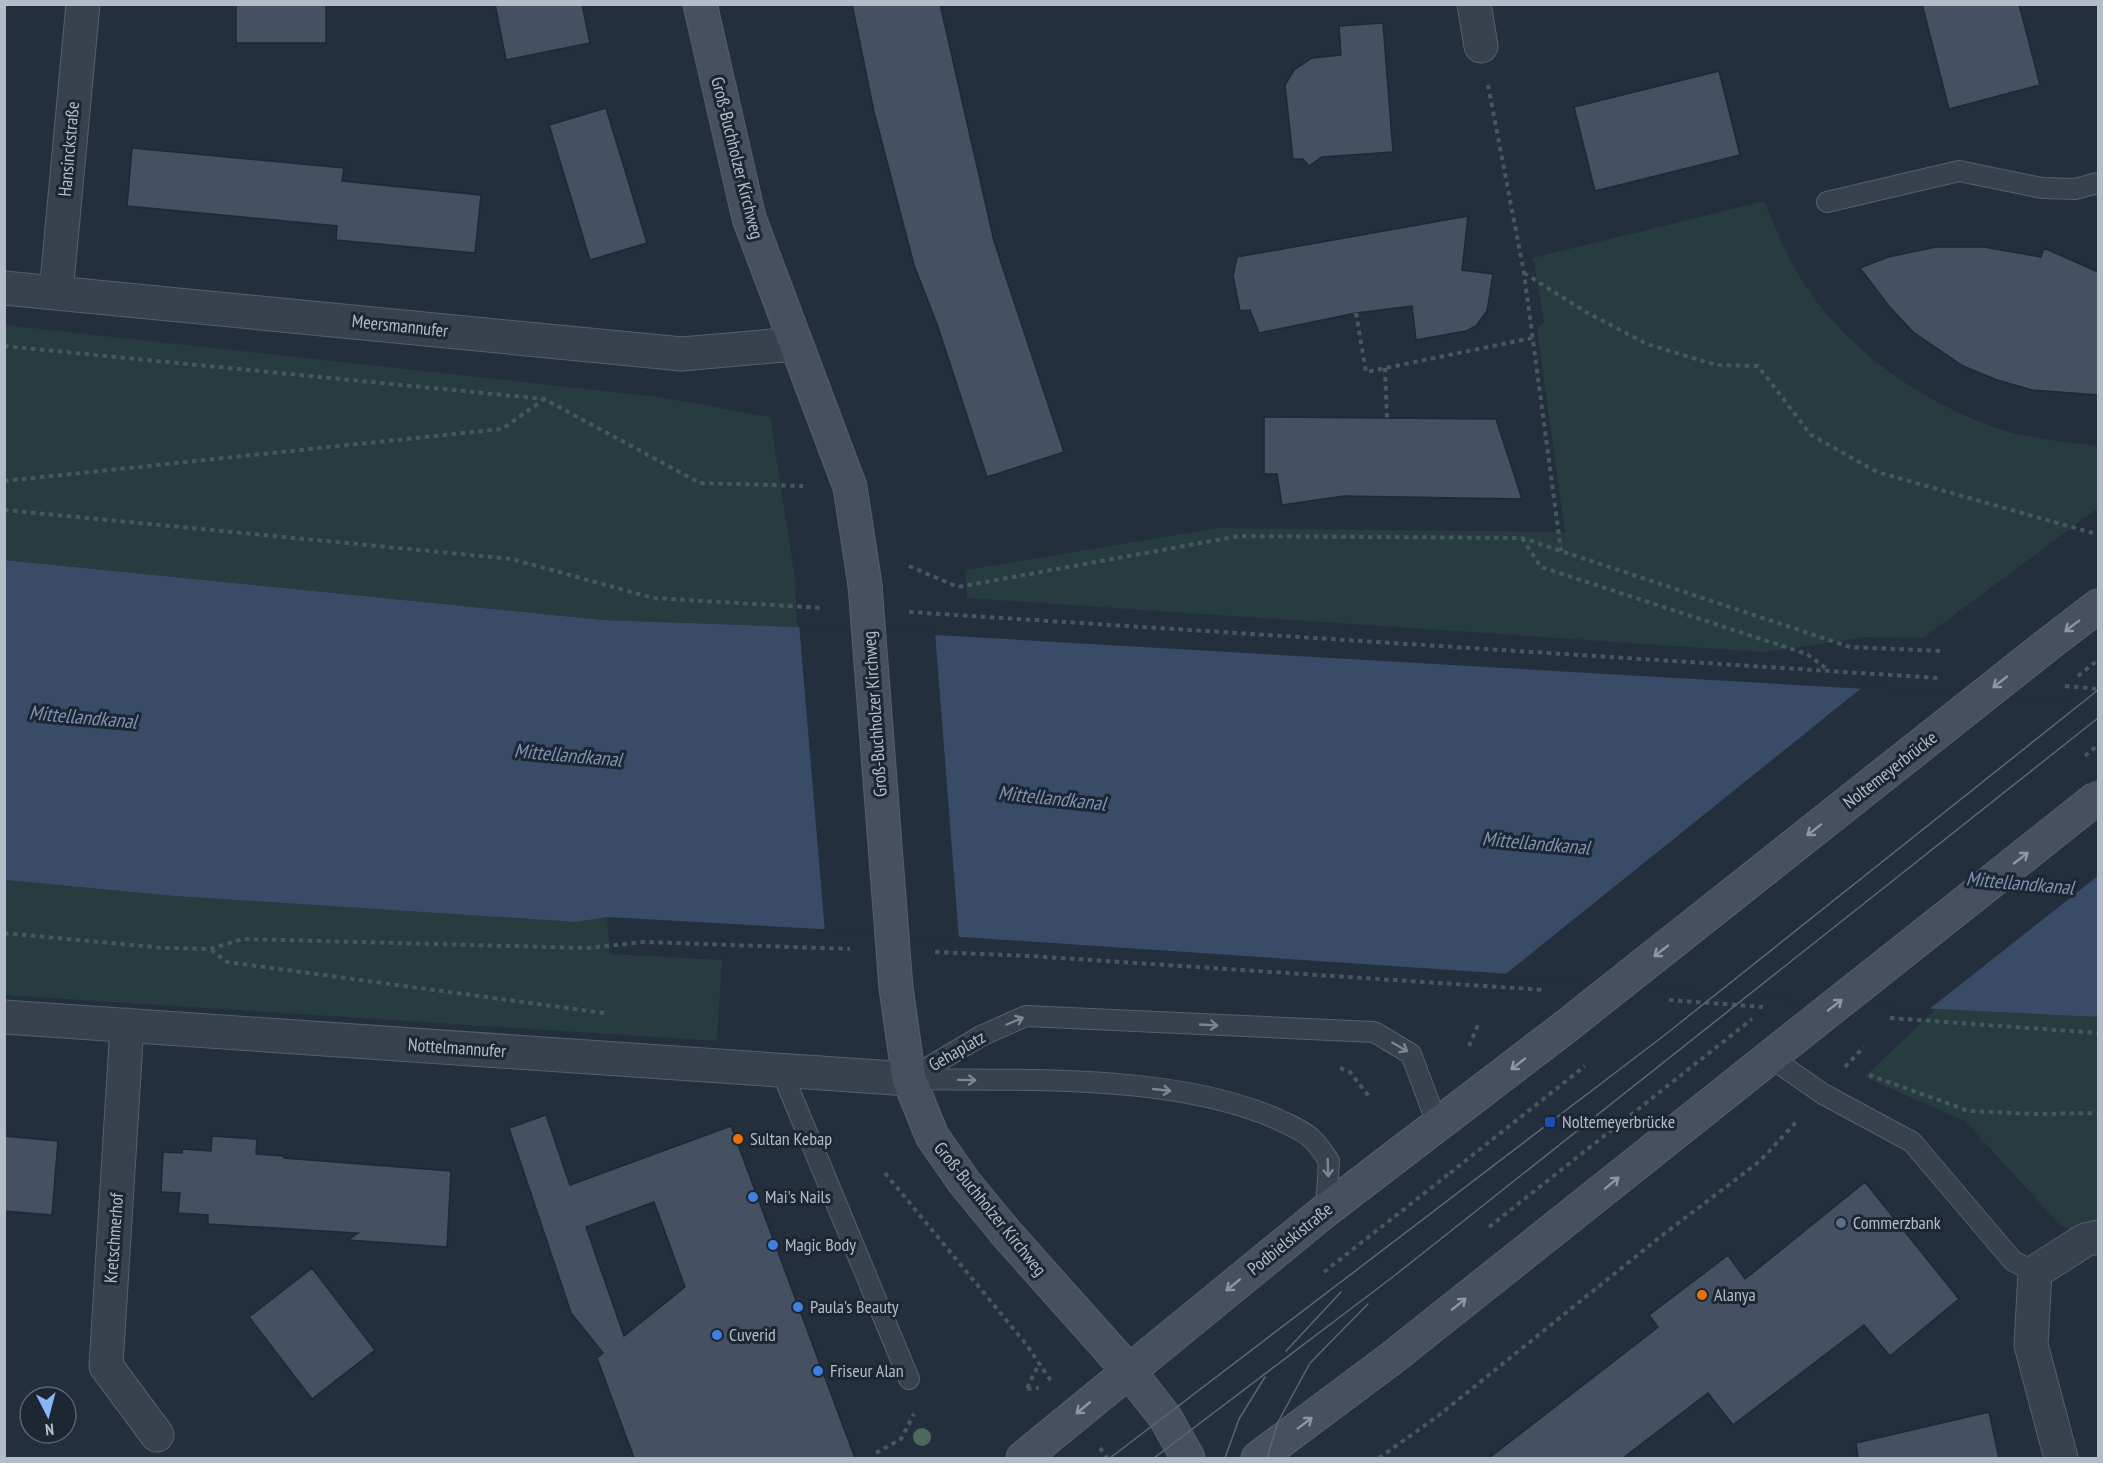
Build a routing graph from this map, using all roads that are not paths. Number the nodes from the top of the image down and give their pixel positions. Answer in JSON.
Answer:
{"nodes":[{"id":1,"x":83,"y":4,"type":"edge"},
{"id":2,"x":700,"y":4,"type":"edge"},
{"id":3,"x":1474,"y":4,"type":"edge"},
{"id":4,"x":1481,"y":46,"type":"road end"},
{"id":5,"x":2098,"y":183,"type":"edge"},
{"id":6,"x":1827,"y":202,"type":"dead end"},
{"id":7,"x":4,"y":288,"type":"edge"},
{"id":8,"x":56,"y":293,"type":"junction"},
{"id":9,"x":795,"y":344,"type":"junction"},
{"id":10,"x":2098,"y":606,"type":"edge"},
{"id":11,"x":2098,"y":797,"type":"edge"},
{"id":12,"x":4,"y":1017,"type":"edge"},
{"id":13,"x":127,"y":1025,"type":"junction"},
{"id":14,"x":1564,"y":1028,"type":"joint"},
{"id":15,"x":1780,"y":1049,"type":"junction"},
{"id":16,"x":781,"y":1070,"type":"junction"},
{"id":17,"x":909,"y":1079,"type":"junction"},
{"id":18,"x":1438,"y":1126,"type":"junction"},
{"id":19,"x":1326,"y":1210,"type":"junction"},
{"id":20,"x":2098,"y":1237,"type":"edge"},
{"id":21,"x":2035,"y":1272,"type":"junction"},
{"id":22,"x":1128,"y":1370,"type":"junction"},
{"id":23,"x":909,"y":1379,"type":"road end"},
{"id":24,"x":157,"y":1435,"type":"dead end"},
{"id":25,"x":1023,"y":1458,"type":"edge"},
{"id":26,"x":1188,"y":1458,"type":"edge"},
{"id":27,"x":1258,"y":1458,"type":"edge"},
{"id":28,"x":2061,"y":1458,"type":"edge"}],
"edges":[{"from":1,"to":8,"type":"street","name":"Hansinckstraße"},
{"from":2,"to":9,"type":"main road","name":"Groß-Buchholzer Kirchweg"},
{"from":3,"to":4,"type":"street"},
{"from":5,"to":6,"type":"lane"},
{"from":7,"to":8,"type":"street","name":"Meersmannufer"},
{"from":8,"to":9,"type":"street","name":"Meersmannufer"},
{"from":9,"to":17,"type":"main road","name":"Groß-Buchholzer Kirchweg","bridge":true},
{"from":10,"to":14,"type":"main road","name":"Noltemeyerbrücke","one_way":true,"bridge":true},
{"from":15,"to":11,"type":"main road","one_way":true,"bridge":true},
{"from":12,"to":13,"type":"street","name":"Nottelmannufer"},
{"from":13,"to":16,"type":"street","name":"Nottelmannufer"},
{"from":13,"to":24,"type":"street","name":"Kretschmerhof"},
{"from":14,"to":18,"type":"main road","name":"Podbielskistraße","one_way":true},
{"from":15,"to":21,"type":"lane"},
{"from":27,"to":15,"type":"main road","one_way":true},
{"from":16,"to":17,"type":"street","name":"Nottelmannufer"},
{"from":16,"to":23,"type":"lane"},
{"from":17,"to":18,"type":"lane","name":"Gehaplatz","one_way":true},
{"from":17,"to":19,"type":"lane","name":"Gehaplatz","one_way":true},
{"from":17,"to":22,"type":"main road","name":"Groß-Buchholzer Kirchweg"},
{"from":18,"to":19,"type":"main road","name":"Podbielskistraße"},
{"from":19,"to":22,"type":"main road","name":"Podbielskistraße","one_way":true},
{"from":20,"to":21,"type":"street"},
{"from":21,"to":28,"type":"street"},
{"from":22,"to":25,"type":"main road","name":"Podbielskistraße","one_way":true},
{"from":22,"to":26,"type":"main road","name":"Groß-Buchholzer Kirchweg"}]}
